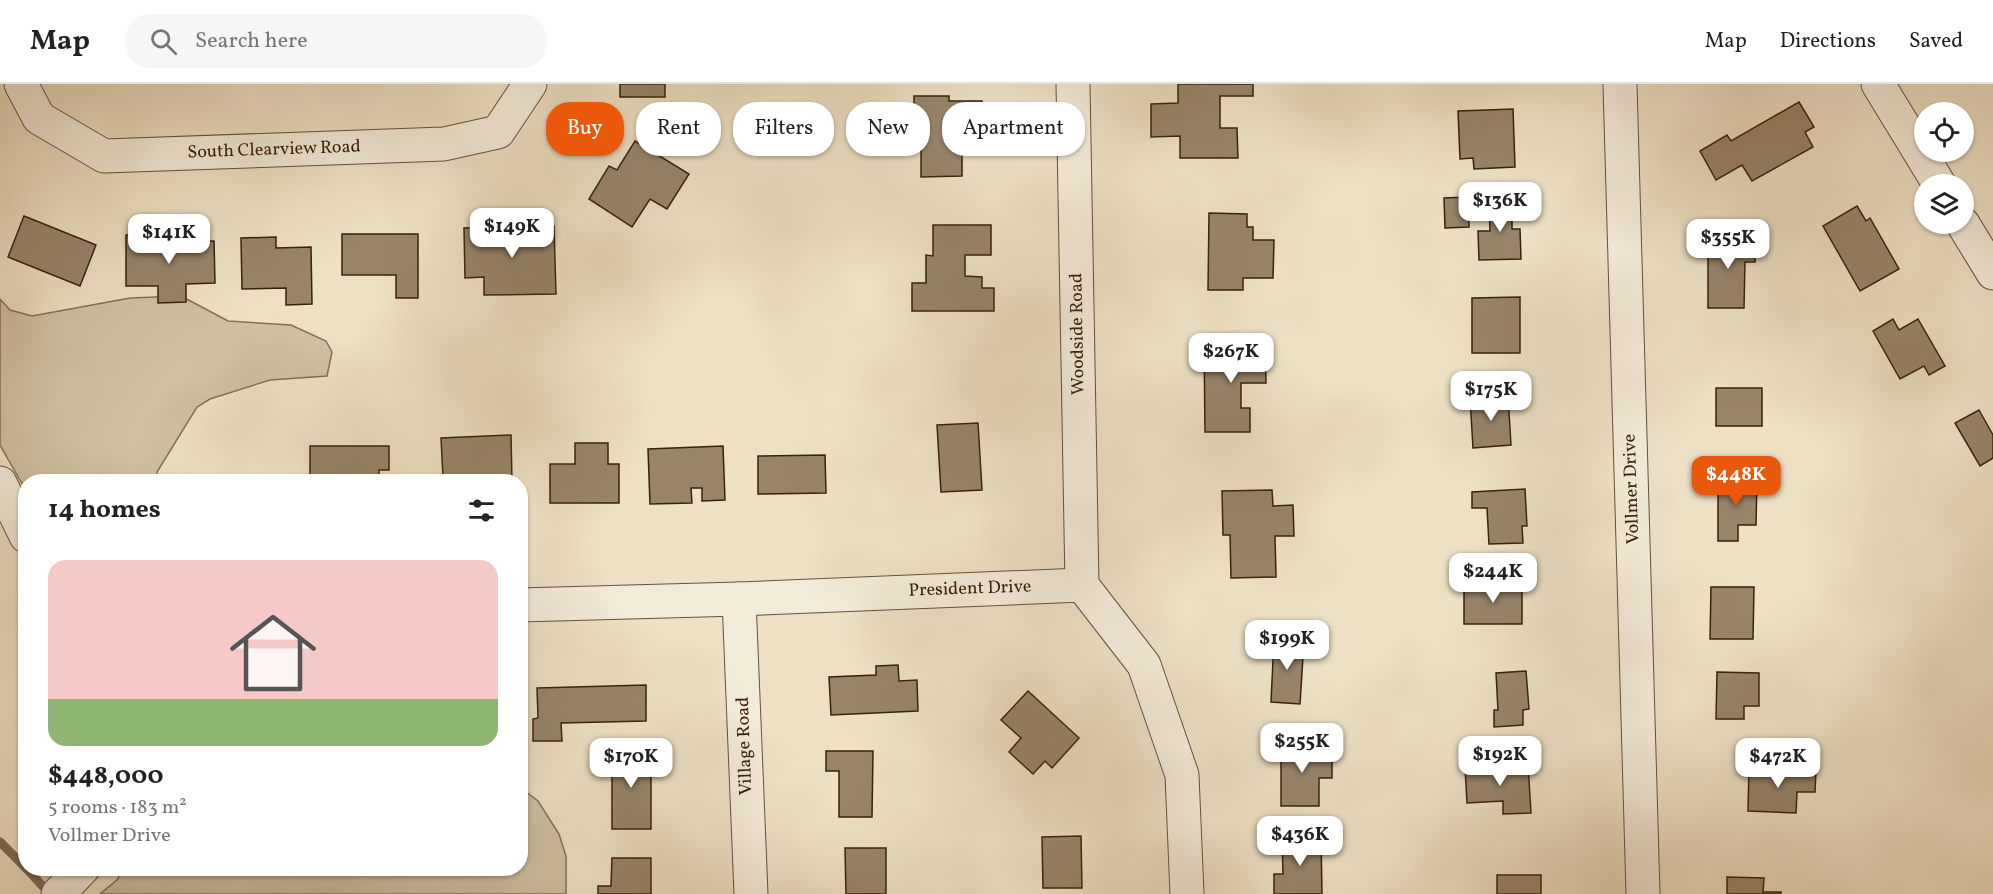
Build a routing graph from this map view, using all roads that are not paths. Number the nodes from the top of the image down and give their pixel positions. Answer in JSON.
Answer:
{"nodes":[{"id":1,"x":21,"y":84,"type":"edge"},
{"id":2,"x":530,"y":84,"type":"edge"},
{"id":3,"x":1073,"y":84,"type":"edge"},
{"id":4,"x":1620,"y":84,"type":"edge"},
{"id":5,"x":1878,"y":84,"type":"edge"},
{"id":6,"x":1933,"y":174,"type":"edge"},
{"id":7,"x":1969,"y":234,"type":"edge"},
{"id":8,"x":1993,"y":273,"type":"edge"},
{"id":9,"x":0,"y":483,"type":"edge"},
{"id":10,"x":18,"y":520,"type":"edge"},
{"id":11,"x":1082,"y":585,"type":"junction"},
{"id":12,"x":739,"y":599,"type":"junction"},
{"id":13,"x":528,"y":605,"type":"edge"},
{"id":14,"x":75,"y":876,"type":"edge"},
{"id":15,"x":58,"y":894,"type":"edge"},
{"id":16,"x":751,"y":894,"type":"edge"},
{"id":17,"x":1187,"y":894,"type":"edge"},
{"id":18,"x":1643,"y":894,"type":"edge"}],
"edges":[{"from":1,"to":2,"type":"street","name":"South Clearview Road"},
{"from":3,"to":11,"type":"street","name":"Woodside Road"},
{"from":4,"to":18,"type":"street","name":"Vollmer Drive"},
{"from":5,"to":6,"type":"street"},
{"from":7,"to":8,"type":"street"},
{"from":9,"to":10,"type":"street"},
{"from":11,"to":12,"type":"street","name":"President Drive"},
{"from":11,"to":17,"type":"street"},
{"from":12,"to":13,"type":"street","name":"President Drive"},
{"from":12,"to":16,"type":"street","name":"Village Road"},
{"from":14,"to":15,"type":"street"}]}
